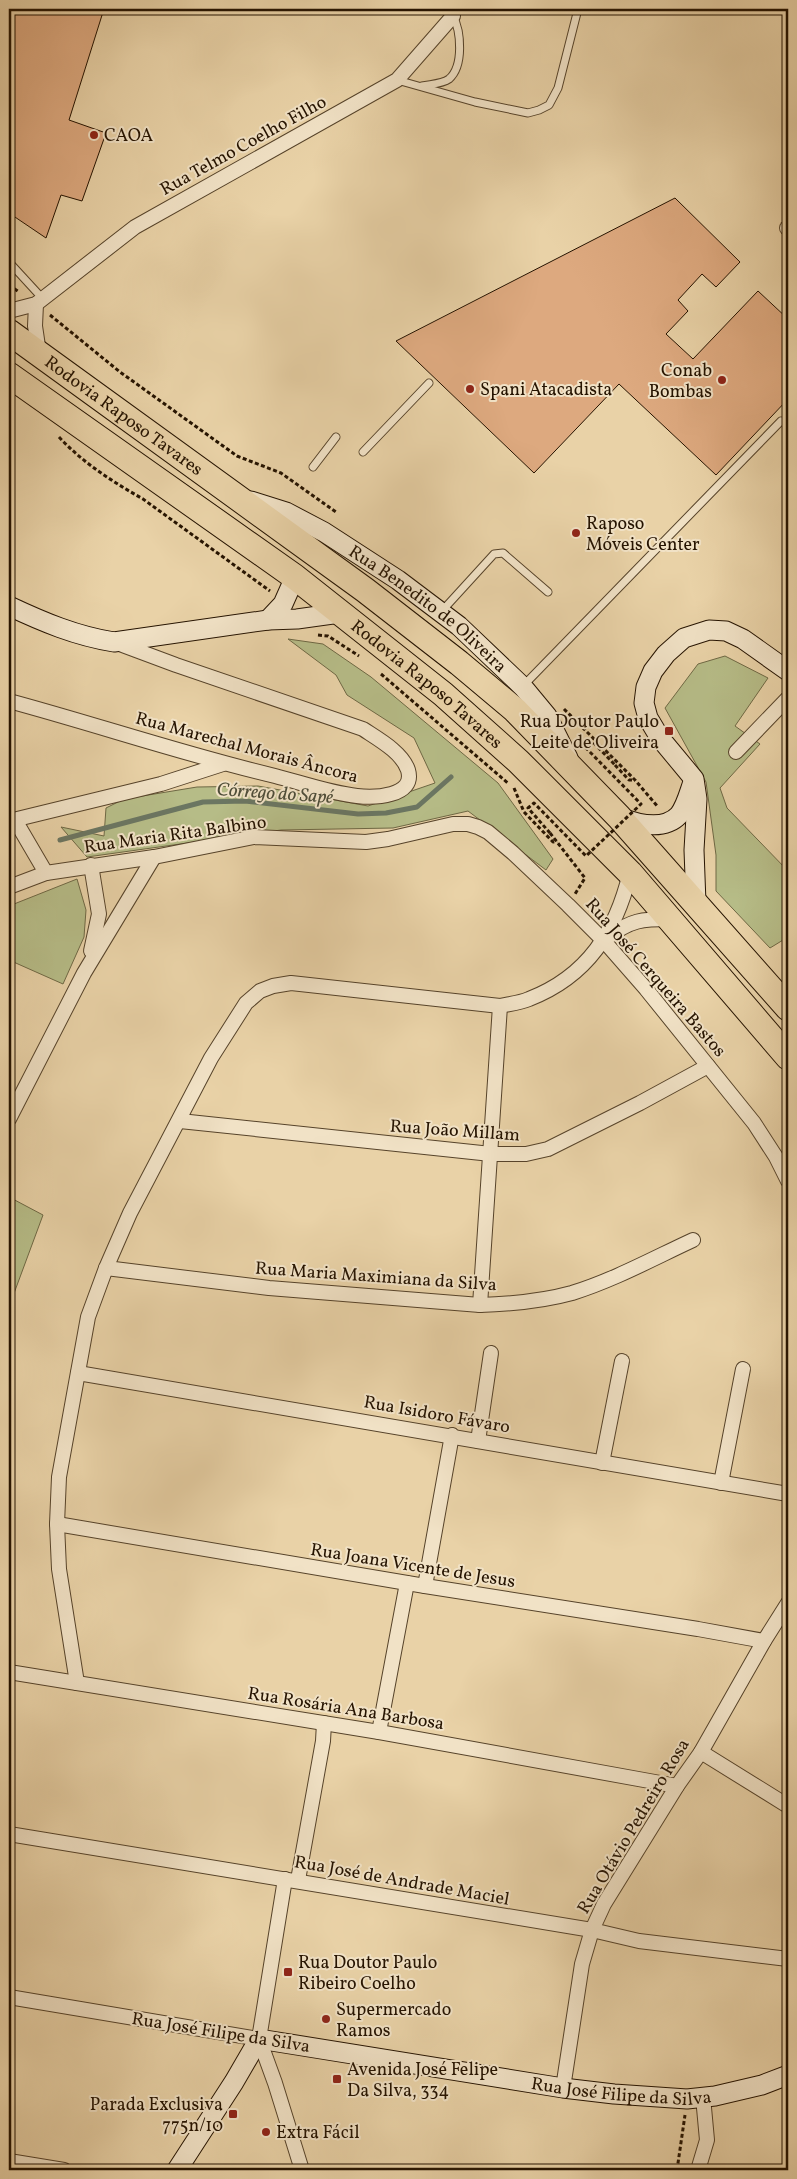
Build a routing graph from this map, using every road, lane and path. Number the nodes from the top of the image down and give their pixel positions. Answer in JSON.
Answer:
{"nodes":[{"id":1,"x":578,"y":9,"type":"edge"},
{"id":2,"x":455,"y":12,"type":"edge"},
{"id":3,"x":397,"y":80,"type":"junction"},
{"id":4,"x":420,"y":86,"type":"junction"},
{"id":5,"x":9,"y":262,"type":"edge"},
{"id":6,"x":40,"y":301,"type":"junction"},
{"id":7,"x":9,"y":311,"type":"edge"},
{"id":8,"x":9,"y":332,"type":"edge"},
{"id":9,"x":39,"y":353,"type":"junction"},
{"id":10,"x":9,"y":375,"type":"edge"},
{"id":11,"x":429,"y":383,"type":"dead end"},
{"id":12,"x":781,"y":421,"type":"dead end"},
{"id":13,"x":54,"y":432,"type":"dead end"},
{"id":14,"x":336,"y":437,"type":"dead end"},
{"id":15,"x":363,"y":452,"type":"dead end"},
{"id":16,"x":313,"y":467,"type":"dead end"},
{"id":17,"x":236,"y":496,"type":"junction"},
{"id":18,"x":336,"y":512,"type":"dead end"},
{"id":19,"x":295,"y":577,"type":"junction"},
{"id":20,"x":548,"y":592,"type":"dead end"},
{"id":21,"x":9,"y":606,"type":"edge"},
{"id":22,"x":441,"y":612,"type":"junction"},
{"id":23,"x":340,"y":613,"type":"junction"},
{"id":24,"x":273,"y":615,"type":"junction"},
{"id":25,"x":315,"y":634,"type":"dead end"},
{"id":26,"x":114,"y":642,"type":"junction"},
{"id":27,"x":364,"y":660,"type":"dead end"},
{"id":28,"x":788,"y":671,"type":"edge"},
{"id":29,"x":378,"y":672,"type":"dead end"},
{"id":30,"x":523,"y":687,"type":"junction"},
{"id":31,"x":788,"y":698,"type":"edge"},
{"id":32,"x":9,"y":701,"type":"edge"},
{"id":33,"x":560,"y":705,"type":"dead end"},
{"id":34,"x":736,"y":752,"type":"dead end"},
{"id":35,"x":223,"y":764,"type":"junction"},
{"id":36,"x":575,"y":772,"type":"junction"},
{"id":37,"x":694,"y":779,"type":"junction"},
{"id":38,"x":635,"y":780,"type":"junction"},
{"id":39,"x":619,"y":817,"type":"junction"},
{"id":40,"x":12,"y":820,"type":"edge"},
{"id":41,"x":668,"y":821,"type":"junction"},
{"id":42,"x":468,"y":824,"type":"joint"},
{"id":43,"x":557,"y":841,"type":"junction"},
{"id":44,"x":154,"y":857,"type":"junction"},
{"id":45,"x":91,"y":865,"type":"junction"},
{"id":46,"x":46,"y":873,"type":"junction"},
{"id":47,"x":630,"y":873,"type":"junction"},
{"id":48,"x":9,"y":887,"type":"edge"},
{"id":49,"x":696,"y":903,"type":"junction"},
{"id":50,"x":568,"y":904,"type":"junction"},
{"id":51,"x":670,"y":919,"type":"junction"},
{"id":52,"x":604,"y":941,"type":"junction"},
{"id":53,"x":84,"y":973,"type":"junction"},
{"id":54,"x":500,"y":1006,"type":"junction"},
{"id":55,"x":788,"y":1008,"type":"edge"},
{"id":56,"x":788,"y":1056,"type":"edge"},
{"id":57,"x":708,"y":1066,"type":"junction"},
{"id":58,"x":9,"y":1119,"type":"edge"},
{"id":59,"x":180,"y":1121,"type":"junction"},
{"id":60,"x":491,"y":1154,"type":"junction"},
{"id":61,"x":788,"y":1181,"type":"edge"},
{"id":62,"x":693,"y":1240,"type":"dead end"},
{"id":63,"x":106,"y":1268,"type":"junction"},
{"id":64,"x":480,"y":1304,"type":"junction"},
{"id":65,"x":491,"y":1353,"type":"dead end"},
{"id":66,"x":622,"y":1360,"type":"dead end"},
{"id":67,"x":742,"y":1369,"type":"dead end"},
{"id":68,"x":78,"y":1372,"type":"junction"},
{"id":69,"x":452,"y":1435,"type":"junction"},
{"id":70,"x":478,"y":1441,"type":"junction"},
{"id":71,"x":602,"y":1463,"type":"junction"},
{"id":72,"x":721,"y":1484,"type":"junction"},
{"id":73,"x":788,"y":1494,"type":"edge"},
{"id":74,"x":57,"y":1524,"type":"junction"},
{"id":75,"x":407,"y":1583,"type":"junction"},
{"id":76,"x":425,"y":1586,"type":"junction"},
{"id":77,"x":788,"y":1603,"type":"edge"},
{"id":78,"x":764,"y":1641,"type":"junction"},
{"id":79,"x":9,"y":1672,"type":"edge"},
{"id":80,"x":77,"y":1683,"type":"junction"},
{"id":81,"x":324,"y":1723,"type":"junction"},
{"id":82,"x":379,"y":1732,"type":"junction"},
{"id":83,"x":701,"y":1752,"type":"junction"},
{"id":84,"x":677,"y":1786,"type":"junction"},
{"id":85,"x":788,"y":1806,"type":"edge"},
{"id":86,"x":9,"y":1834,"type":"edge"},
{"id":87,"x":292,"y":1880,"type":"junction"},
{"id":88,"x":592,"y":1930,"type":"junction"},
{"id":89,"x":788,"y":1959,"type":"edge"},
{"id":90,"x":9,"y":1997,"type":"edge"},
{"id":91,"x":258,"y":2039,"type":"junction"},
{"id":92,"x":788,"y":2075,"type":"edge"},
{"id":93,"x":563,"y":2088,"type":"junction"},
{"id":94,"x":695,"y":2098,"type":"junction"},
{"id":95,"x":9,"y":2161,"type":"edge"},
{"id":96,"x":64,"y":2170,"type":"edge"},
{"id":97,"x":177,"y":2170,"type":"edge"},
{"id":98,"x":302,"y":2170,"type":"edge"},
{"id":99,"x":677,"y":2170,"type":"edge"},
{"id":100,"x":698,"y":2170,"type":"edge"}],
"edges":[{"from":1,"to":4,"type":"lane"},
{"from":2,"to":3,"type":"street","name":"Rua Telmo Coelho Filho"},
{"from":2,"to":4,"type":"lane"},
{"from":3,"to":4,"type":"lane"},
{"from":3,"to":6,"type":"street","name":"Rua Telmo Coelho Filho"},
{"from":5,"to":6,"type":"lane"},
{"from":6,"to":7,"type":"street","name":"Rua Telmo Coelho Filho"},
{"from":6,"to":9,"type":"street"},
{"from":6,"to":18,"type":"path"},
{"from":8,"to":9,"type":"highway","name":"Rodovia Raposo Tavares"},
{"from":9,"to":17,"type":"highway","name":"Rodovia Raposo Tavares"},
{"from":10,"to":19,"type":"highway","name":"Rodovia Raposo Tavares"},
{"from":11,"to":15,"type":"lane"},
{"from":12,"to":30,"type":"lane"},
{"from":13,"to":24,"type":"path"},
{"from":14,"to":16,"type":"lane"},
{"from":17,"to":22,"type":"main road","name":"Rua Benedito de Oliveira"},
{"from":17,"to":36,"type":"highway","name":"Rodovia Raposo Tavares"},
{"from":19,"to":23,"type":"highway","name":"Rodovia Raposo Tavares"},
{"from":19,"to":24,"type":"main road"},
{"from":20,"to":22,"type":"lane"},
{"from":21,"to":26,"type":"main road"},
{"from":22,"to":30,"type":"main road","name":"Rua Benedito de Oliveira"},
{"from":23,"to":24,"type":"main road"},
{"from":23,"to":47,"type":"highway","name":"Rodovia Raposo Tavares"},
{"from":24,"to":26,"type":"main road"},
{"from":25,"to":27,"type":"path"},
{"from":26,"to":35,"type":"street","name":"Rua Marechal Morais Âncora"},
{"from":28,"to":37,"type":"main road"},
{"from":29,"to":43,"type":"path"},
{"from":30,"to":36,"type":"main road","name":"Rua Benedito de Oliveira"},
{"from":31,"to":34,"type":"street"},
{"from":32,"to":35,"type":"street","name":"Rua Marechal Morais Âncora"},
{"from":33,"to":38,"type":"path"},
{"from":35,"to":40,"type":"street"},
{"from":36,"to":39,"type":"highway","name":"Rodovia Raposo Tavares"},
{"from":37,"to":41,"type":"main road"},
{"from":37,"to":49,"type":"main road"},
{"from":38,"to":41,"type":"path"},
{"from":38,"to":43,"type":"path","bridge":true},
{"from":39,"to":41,"type":"main road"},
{"from":39,"to":49,"type":"highway","name":"Rodovia Raposo Tavares"},
{"from":40,"to":46,"type":"street"},
{"from":42,"to":44,"type":"street","name":"Rua Maria Rita Balbino"},
{"from":42,"to":50,"type":"street","name":"Rua José Cerqueira Bastos"},
{"from":43,"to":50,"type":"path"},
{"from":44,"to":45,"type":"street","name":"Rua Maria Rita Balbino"},
{"from":44,"to":53,"type":"street"},
{"from":45,"to":46,"type":"street","name":"Rua Maria Rita Balbino"},
{"from":45,"to":53,"type":"street"},
{"from":46,"to":48,"type":"street","name":"Rua Maria Rita Balbino"},
{"from":47,"to":51,"type":"highway","name":"Rodovia Raposo Tavares"},
{"from":47,"to":52,"type":"street"},
{"from":49,"to":55,"type":"highway","name":"Rodovia Raposo Tavares"},
{"from":50,"to":52,"type":"street","name":"Rua José Cerqueira Bastos"},
{"from":51,"to":52,"type":"street"},
{"from":51,"to":56,"type":"highway","name":"Rodovia Raposo Tavares"},
{"from":52,"to":54,"type":"street"},
{"from":52,"to":57,"type":"street","name":"Rua José Cerqueira Bastos"},
{"from":53,"to":58,"type":"street"},
{"from":54,"to":59,"type":"street"},
{"from":54,"to":60,"type":"street"},
{"from":57,"to":60,"type":"street","name":"Rua João Millam"},
{"from":57,"to":61,"type":"street","name":"Rua José Cerqueira Bastos"},
{"from":59,"to":60,"type":"street","name":"Rua João Millam"},
{"from":59,"to":63,"type":"street"},
{"from":60,"to":64,"type":"street"},
{"from":62,"to":64,"type":"street","name":"Rua Maria Maximiana da Silva"},
{"from":63,"to":64,"type":"street","name":"Rua Maria Maximiana da Silva"},
{"from":63,"to":68,"type":"street"},
{"from":65,"to":70,"type":"street"},
{"from":66,"to":71,"type":"street"},
{"from":67,"to":72,"type":"street"},
{"from":68,"to":69,"type":"street","name":"Rua Isidoro Fávaro"},
{"from":68,"to":74,"type":"street"},
{"from":69,"to":70,"type":"street","name":"Rua Isidoro Fávaro"},
{"from":69,"to":76,"type":"street"},
{"from":70,"to":71,"type":"street","name":"Rua Isidoro Fávaro"},
{"from":71,"to":72,"type":"street","name":"Rua Isidoro Fávaro"},
{"from":72,"to":73,"type":"street","name":"Rua Isidoro Fávaro"},
{"from":74,"to":75,"type":"street","name":"Rua Joana Vicente de Jesus"},
{"from":74,"to":80,"type":"street"},
{"from":75,"to":76,"type":"street","name":"Rua Joana Vicente de Jesus"},
{"from":75,"to":82,"type":"street"},
{"from":76,"to":78,"type":"street","name":"Rua Joana Vicente de Jesus"},
{"from":77,"to":78,"type":"street","name":"Rua Otávio Pedreiro Rosa"},
{"from":78,"to":83,"type":"street","name":"Rua Otávio Pedreiro Rosa"},
{"from":79,"to":80,"type":"street","name":"Rua Rosária Ana Barbosa"},
{"from":80,"to":81,"type":"street","name":"Rua Rosária Ana Barbosa"},
{"from":81,"to":82,"type":"street","name":"Rua Rosária Ana Barbosa"},
{"from":81,"to":87,"type":"street"},
{"from":82,"to":84,"type":"street","name":"Rua Rosária Ana Barbosa"},
{"from":83,"to":84,"type":"street","name":"Rua Otávio Pedreiro Rosa"},
{"from":83,"to":85,"type":"street"},
{"from":84,"to":88,"type":"street","name":"Rua Otávio Pedreiro Rosa"},
{"from":86,"to":87,"type":"street","name":"Rua José de Andrade Maciel"},
{"from":87,"to":88,"type":"street","name":"Rua José de Andrade Maciel"},
{"from":87,"to":91,"type":"street"},
{"from":88,"to":89,"type":"street","name":"Rua José de Andrade Maciel"},
{"from":88,"to":93,"type":"street","name":"Rua Otávio Pedreiro Rosa"},
{"from":90,"to":91,"type":"street","name":"Rua José Filipe da Silva"},
{"from":91,"to":93,"type":"main road","name":"Rua José Filipe da Silva"},
{"from":91,"to":97,"type":"main road"},
{"from":91,"to":98,"type":"street"},
{"from":92,"to":94,"type":"main road","name":"Rua José Filipe da Silva"},
{"from":93,"to":94,"type":"main road","name":"Rua José Filipe da Silva"},
{"from":94,"to":99,"type":"path"},
{"from":94,"to":100,"type":"street"},
{"from":95,"to":96,"type":"street"}]}
